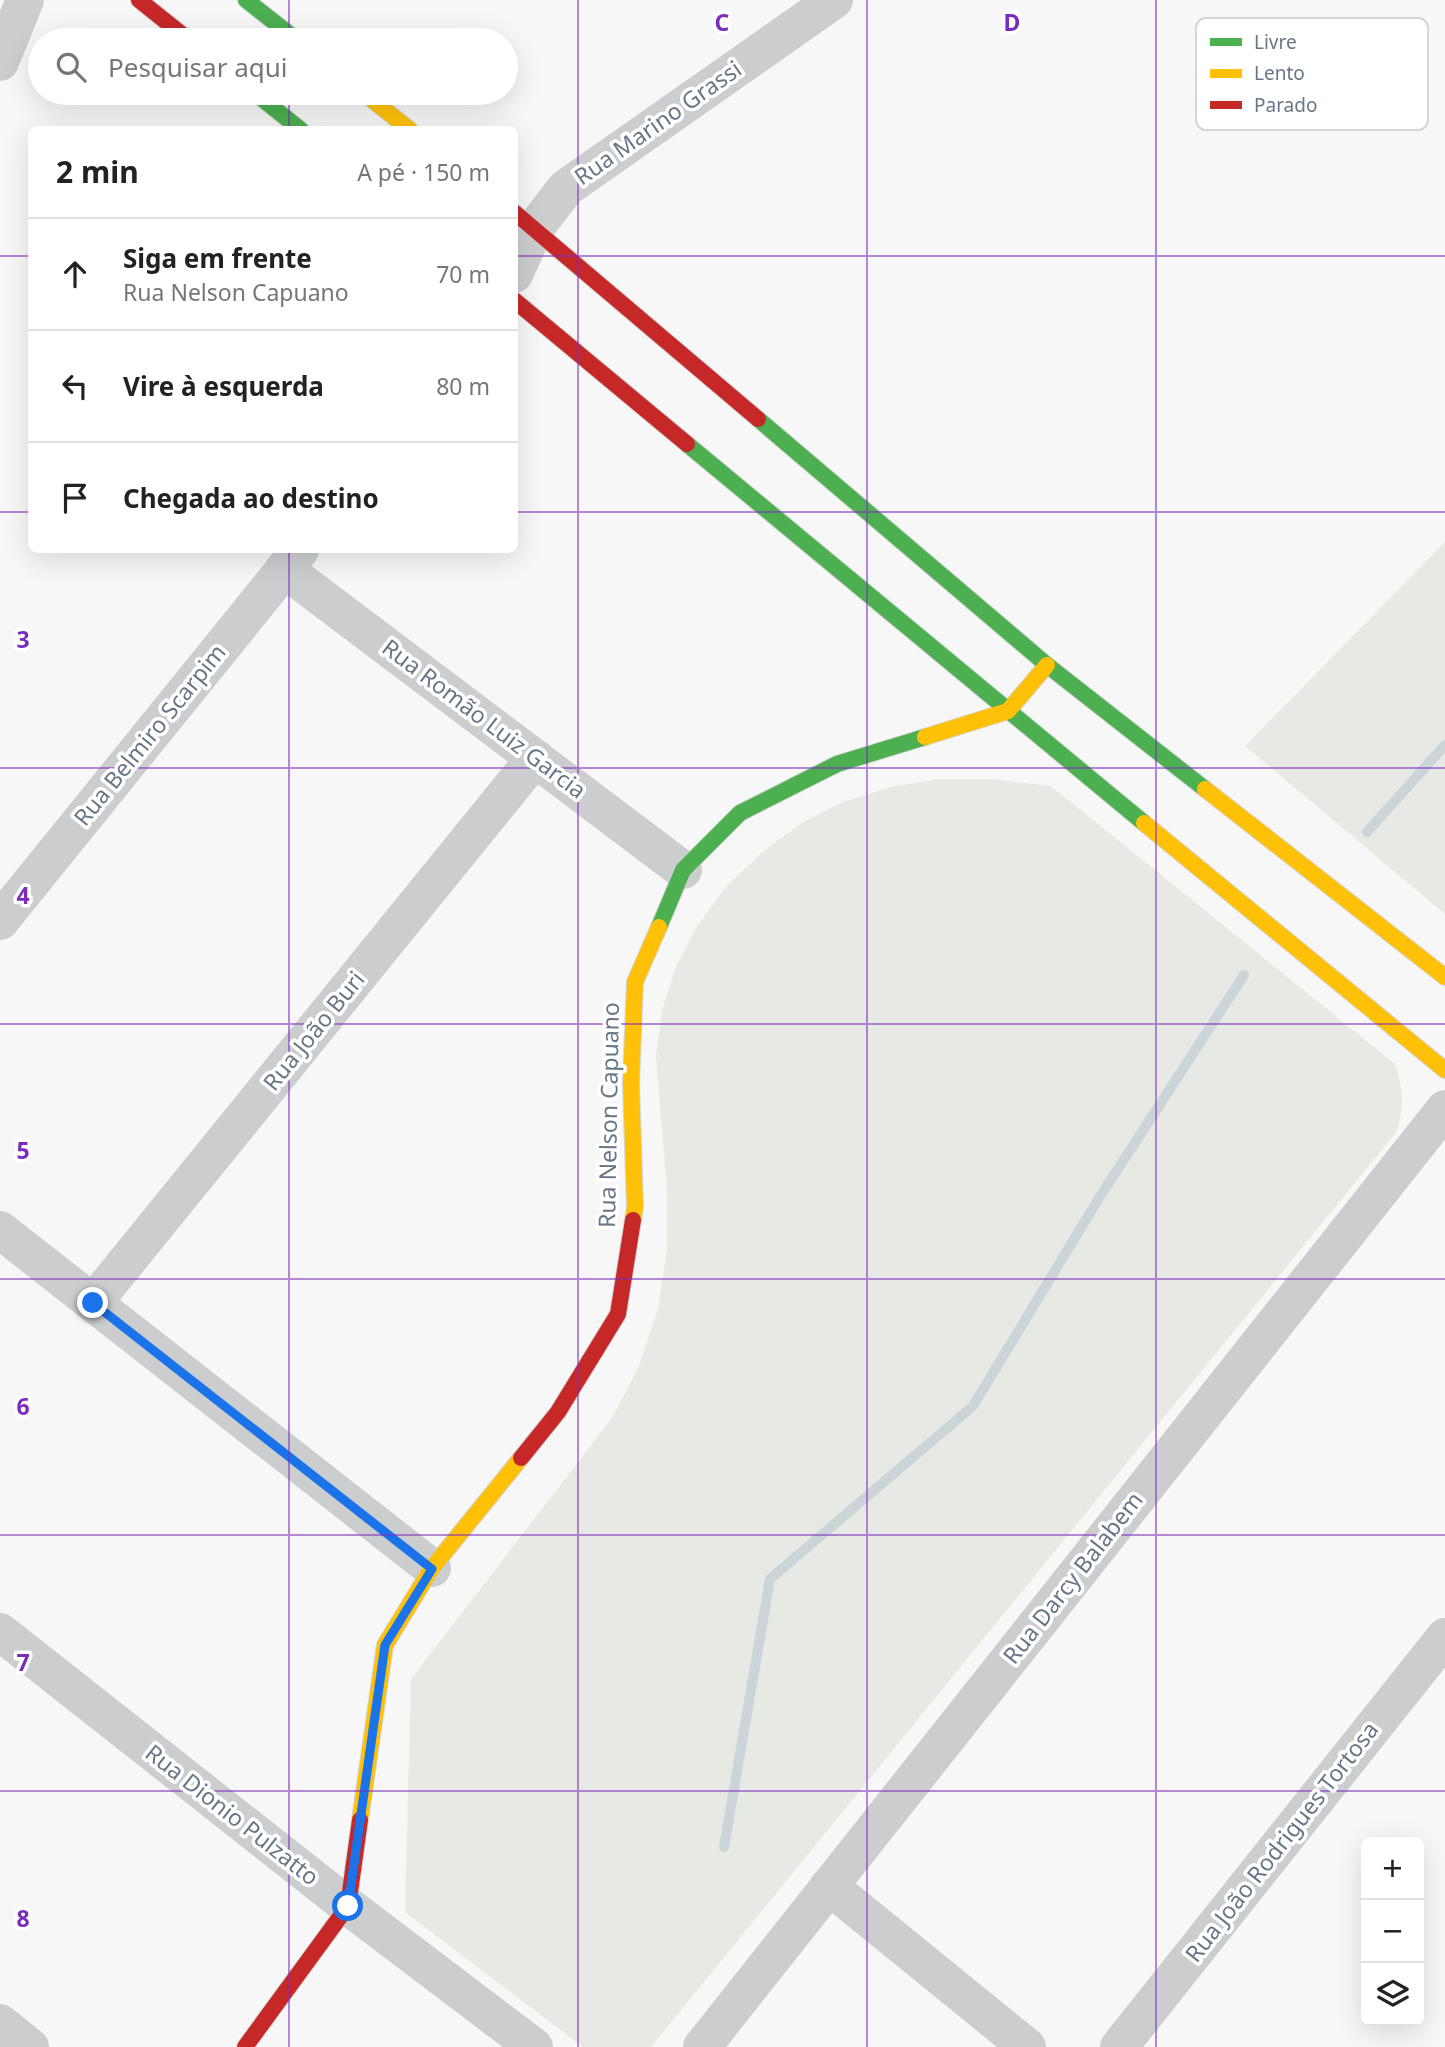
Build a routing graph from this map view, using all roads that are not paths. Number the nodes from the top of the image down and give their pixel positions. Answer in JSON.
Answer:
{"nodes":[{"id":1,"x":25,"y":0,"type":"edge"},
{"id":2,"x":139,"y":0,"type":"edge"},
{"id":3,"x":246,"y":0,"type":"edge"},
{"id":4,"x":834,"y":0,"type":"edge"},
{"id":5,"x":788,"y":11,"type":"edge"},
{"id":6,"x":175,"y":28,"type":"edge"},
{"id":7,"x":282,"y":28,"type":"edge"},
{"id":8,"x":0,"y":62,"type":"edge"},
{"id":9,"x":270,"y":105,"type":"edge"},
{"id":10,"x":379,"y":105,"type":"edge"},
{"id":11,"x":296,"y":126,"type":"edge"},
{"id":12,"x":405,"y":126,"type":"edge"},
{"id":13,"x":525,"y":220,"type":"edge"},
{"id":14,"x":518,"y":254,"type":"edge"},
{"id":15,"x":518,"y":303,"type":"edge"},
{"id":16,"x":292,"y":559,"type":"edge"},
{"id":17,"x":1047,"y":665,"type":"junction"},
{"id":18,"x":1008,"y":711,"type":"junction"},
{"id":19,"x":535,"y":758,"type":"junction"},
{"id":20,"x":682,"y":870,"type":"junction"},
{"id":21,"x":0,"y":921,"type":"edge"},
{"id":22,"x":1445,"y":977,"type":"edge"},
{"id":23,"x":1445,"y":1070,"type":"edge"},
{"id":24,"x":1445,"y":1110,"type":"edge"},
{"id":25,"x":0,"y":1230,"type":"edge"},
{"id":26,"x":93,"y":1303,"type":"junction"},
{"id":27,"x":432,"y":1569,"type":"junction"},
{"id":28,"x":0,"y":1632,"type":"edge"},
{"id":29,"x":1445,"y":1637,"type":"edge"},
{"id":30,"x":829,"y":1886,"type":"junction"},
{"id":31,"x":348,"y":1906,"type":"junction"},
{"id":32,"x":0,"y":2023,"type":"edge"},
{"id":33,"x":30,"y":2047,"type":"edge"},
{"id":34,"x":244,"y":2047,"type":"edge"},
{"id":35,"x":534,"y":2047,"type":"edge"},
{"id":36,"x":702,"y":2047,"type":"edge"},
{"id":37,"x":1027,"y":2047,"type":"edge"},
{"id":38,"x":1119,"y":2047,"type":"edge"}],
"edges":[{"from":1,"to":8,"type":"street"},
{"from":2,"to":6,"type":"street"},
{"from":3,"to":7,"type":"street"},
{"from":4,"to":5,"type":"street","name":"Rua Marino Grassi"},
{"from":5,"to":13,"type":"street","name":"Rua Marino Grassi"},
{"from":9,"to":11,"type":"street"},
{"from":10,"to":12,"type":"street"},
{"from":13,"to":14,"type":"street","name":"Rua Marino Grassi"},
{"from":13,"to":17,"type":"street"},
{"from":15,"to":18,"type":"street"},
{"from":16,"to":19,"type":"street","name":"Rua Romão Luiz Garcia"},
{"from":16,"to":21,"type":"street","name":"Rua Belmiro Scarpim"},
{"from":17,"to":18,"type":"street"},
{"from":17,"to":22,"type":"street"},
{"from":18,"to":20,"type":"street","name":"Rua Nelson Capuano"},
{"from":18,"to":23,"type":"street"},
{"from":19,"to":20,"type":"street","name":"Rua Romão Luiz Garcia"},
{"from":19,"to":26,"type":"street","name":"Rua João Buri"},
{"from":20,"to":27,"type":"street","name":"Rua Nelson Capuano"},
{"from":24,"to":30,"type":"street","name":"Rua Darcy Balabem"},
{"from":25,"to":26,"type":"street"},
{"from":26,"to":27,"type":"street"},
{"from":27,"to":31,"type":"street","name":"Rua Nelson Capuano"},
{"from":28,"to":31,"type":"street","name":"Rua Dionio Pulzatto"},
{"from":29,"to":38,"type":"street","name":"Rua João Rodrigues Tortosa"},
{"from":30,"to":36,"type":"street","name":"Rua Darcy Balabem"},
{"from":30,"to":37,"type":"street"},
{"from":31,"to":34,"type":"street","name":"Rua Nelson Capuano"},
{"from":31,"to":35,"type":"street","name":"Rua Dionio Pulzatto"},
{"from":32,"to":33,"type":"street"}]}
